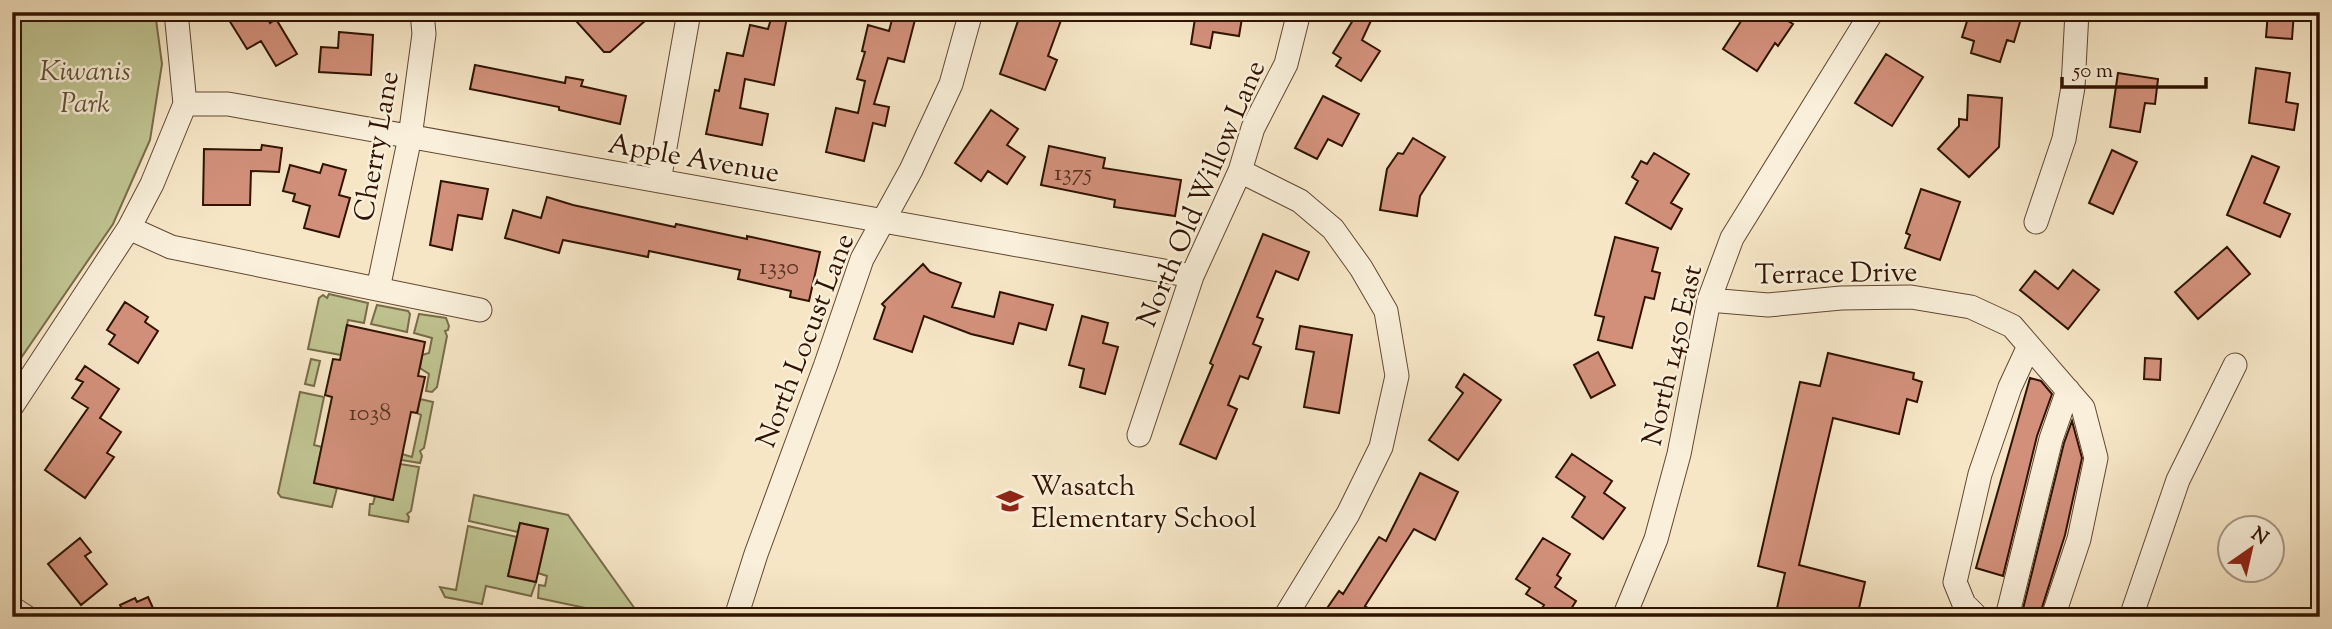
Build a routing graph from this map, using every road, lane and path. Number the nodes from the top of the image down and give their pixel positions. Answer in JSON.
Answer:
{"nodes":[{"id":1,"x":176,"y":12,"type":"edge"},
{"id":2,"x":422,"y":12,"type":"edge"},
{"id":3,"x":689,"y":12,"type":"edge"},
{"id":4,"x":971,"y":12,"type":"edge"},
{"id":5,"x":1299,"y":12,"type":"edge"},
{"id":6,"x":1872,"y":12,"type":"edge"},
{"id":7,"x":2077,"y":12,"type":"edge"},
{"id":8,"x":185,"y":104,"type":"junction"},
{"id":9,"x":410,"y":137,"type":"junction"},
{"id":10,"x":1240,"y":172,"type":"junction"},
{"id":11,"x":659,"y":181,"type":"junction"},
{"id":12,"x":883,"y":220,"type":"junction"},
{"id":13,"x":2036,"y":222,"type":"dead end"},
{"id":14,"x":130,"y":228,"type":"junction"},
{"id":15,"x":1192,"y":276,"type":"junction"},
{"id":16,"x":378,"y":289,"type":"junction"},
{"id":17,"x":1709,"y":300,"type":"junction"},
{"id":18,"x":480,"y":310,"type":"dead end"},
{"id":19,"x":2029,"y":346,"type":"junction"},
{"id":20,"x":2235,"y":365,"type":"dead end"},
{"id":21,"x":2068,"y":390,"type":"junction"},
{"id":22,"x":12,"y":406,"type":"edge"},
{"id":23,"x":1139,"y":435,"type":"dead end"},
{"id":24,"x":12,"y":608,"type":"edge"},
{"id":25,"x":26,"y":617,"type":"edge"},
{"id":26,"x":736,"y":617,"type":"edge"},
{"id":27,"x":1285,"y":617,"type":"edge"},
{"id":28,"x":1624,"y":617,"type":"edge"},
{"id":29,"x":1977,"y":617,"type":"edge"},
{"id":30,"x":2007,"y":617,"type":"edge"},
{"id":31,"x":2053,"y":617,"type":"edge"},
{"id":32,"x":2132,"y":617,"type":"edge"}],
"edges":[{"from":1,"to":8,"type":"street"},
{"from":2,"to":9,"type":"street","name":"Cherry Lane"},
{"from":3,"to":11,"type":"street"},
{"from":4,"to":12,"type":"street","name":"North Locust Lane"},
{"from":5,"to":10,"type":"street","name":"North Old Willow Lane"},
{"from":6,"to":17,"type":"street","name":"North 1450 East"},
{"from":7,"to":13,"type":"street"},
{"from":8,"to":9,"type":"street","name":"Apple Avenue"},
{"from":8,"to":14,"type":"street"},
{"from":9,"to":11,"type":"street","name":"Apple Avenue"},
{"from":9,"to":16,"type":"street","name":"Cherry Lane"},
{"from":10,"to":15,"type":"street","name":"North Old Willow Lane"},
{"from":10,"to":27,"type":"street"},
{"from":11,"to":12,"type":"street","name":"Apple Avenue"},
{"from":12,"to":15,"type":"street","name":"Apple Avenue"},
{"from":12,"to":26,"type":"street","name":"North Locust Lane"},
{"from":14,"to":16,"type":"street"},
{"from":14,"to":22,"type":"street"},
{"from":15,"to":23,"type":"street","name":"North Old Willow Lane"},
{"from":16,"to":18,"type":"street"},
{"from":17,"to":19,"type":"street","name":"Terrace Drive"},
{"from":17,"to":28,"type":"street","name":"North 1450 East"},
{"from":19,"to":21,"type":"street","name":"Terrace Drive"},
{"from":19,"to":29,"type":"street"},
{"from":20,"to":32,"type":"street"},
{"from":21,"to":30,"type":"street"},
{"from":21,"to":31,"type":"street","name":"Terrace Drive"},
{"from":24,"to":25,"type":"street"}]}
